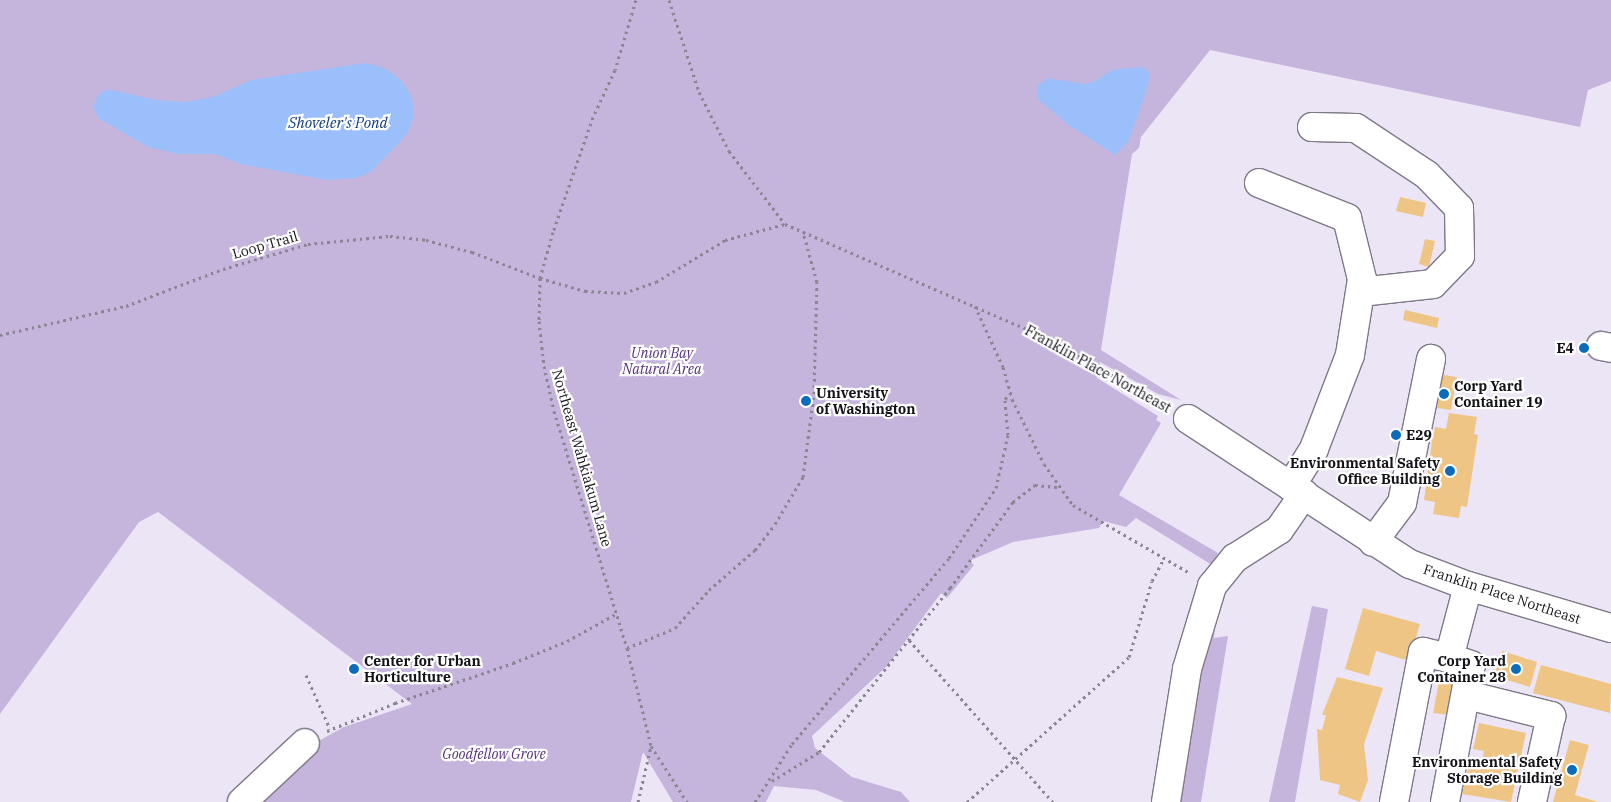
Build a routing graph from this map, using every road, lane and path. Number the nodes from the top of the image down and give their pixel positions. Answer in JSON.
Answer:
{"nodes":[{"id":1,"x":636,"y":0,"type":"edge"},
{"id":2,"x":669,"y":0,"type":"edge"},
{"id":3,"x":1312,"y":127,"type":"dead end"},
{"id":4,"x":1259,"y":184,"type":"dead end"},
{"id":5,"x":785,"y":224,"type":"junction"},
{"id":6,"x":802,"y":231,"type":"junction"},
{"id":7,"x":540,"y":278,"type":"junction"},
{"id":8,"x":1360,"y":292,"type":"junction"},
{"id":9,"x":975,"y":306,"type":"junction"},
{"id":10,"x":0,"y":335,"type":"edge"},
{"id":11,"x":1431,"y":359,"type":"dead end"},
{"id":12,"x":1010,"y":394,"type":"junction"},
{"id":13,"x":1188,"y":419,"type":"joint"},
{"id":14,"x":1060,"y":487,"type":"junction"},
{"id":15,"x":1297,"y":490,"type":"junction"},
{"id":16,"x":1373,"y":542,"type":"junction"},
{"id":17,"x":1164,"y":558,"type":"junction"},
{"id":18,"x":1212,"y":586,"type":"junction"},
{"id":19,"x":1468,"y":586,"type":"junction"},
{"id":20,"x":616,"y":614,"type":"junction"},
{"id":21,"x":1611,"y":628,"type":"edge"},
{"id":22,"x":909,"y":640,"type":"junction"},
{"id":23,"x":626,"y":648,"type":"junction"},
{"id":24,"x":1449,"y":658,"type":"junction"},
{"id":25,"x":306,"y":675,"type":"dead end"},
{"id":26,"x":1466,"y":695,"type":"junction"},
{"id":27,"x":330,"y":729,"type":"junction"},
{"id":28,"x":305,"y":743,"type":"joint"},
{"id":29,"x":651,"y":746,"type":"junction"},
{"id":30,"x":1015,"y":759,"type":"junction"},
{"id":31,"x":770,"y":782,"type":"junction"},
{"id":32,"x":242,"y":802,"type":"edge"},
{"id":33,"x":638,"y":802,"type":"edge"},
{"id":34,"x":687,"y":802,"type":"edge"},
{"id":35,"x":755,"y":802,"type":"edge"},
{"id":36,"x":967,"y":802,"type":"edge"},
{"id":37,"x":1053,"y":802,"type":"edge"},
{"id":38,"x":1166,"y":802,"type":"edge"},
{"id":39,"x":1394,"y":802,"type":"edge"},
{"id":40,"x":1445,"y":802,"type":"edge"},
{"id":41,"x":1532,"y":802,"type":"edge"}],
"edges":[{"from":1,"to":7,"type":"path","name":"Northeast Wahkiakum Lane"},
{"from":2,"to":5,"type":"path"},
{"from":3,"to":8,"type":"lane"},
{"from":4,"to":8,"type":"lane"},
{"from":5,"to":6,"type":"path","name":"Franklin Place Northeast"},
{"from":5,"to":7,"type":"path"},
{"from":6,"to":9,"type":"path","name":"Franklin Place Northeast"},
{"from":6,"to":23,"type":"path"},
{"from":7,"to":10,"type":"path","name":"Loop Trail"},
{"from":7,"to":20,"type":"path","name":"Northeast Wahkiakum Lane"},
{"from":8,"to":15,"type":"lane"},
{"from":9,"to":12,"type":"path"},
{"from":9,"to":13,"type":"path","name":"Franklin Place Northeast"},
{"from":11,"to":16,"type":"lane"},
{"from":12,"to":14,"type":"path"},
{"from":12,"to":31,"type":"path"},
{"from":13,"to":15,"type":"lane","name":"Franklin Place Northeast"},
{"from":14,"to":17,"type":"path"},
{"from":14,"to":22,"type":"path"},
{"from":15,"to":16,"type":"lane","name":"Franklin Place Northeast"},
{"from":15,"to":18,"type":"lane"},
{"from":16,"to":19,"type":"lane","name":"Franklin Place Northeast"},
{"from":17,"to":18,"type":"path"},
{"from":17,"to":30,"type":"path"},
{"from":18,"to":38,"type":"lane"},
{"from":19,"to":21,"type":"lane","name":"Franklin Place Northeast"},
{"from":19,"to":24,"type":"lane"},
{"from":20,"to":23,"type":"path","name":"Northeast Wahkiakum Lane"},
{"from":20,"to":27,"type":"path"},
{"from":22,"to":30,"type":"path"},
{"from":22,"to":31,"type":"path"},
{"from":23,"to":29,"type":"path","name":"Northeast Wahkiakum Lane"},
{"from":24,"to":26,"type":"lane"},
{"from":24,"to":39,"type":"lane"},
{"from":25,"to":27,"type":"path"},
{"from":26,"to":40,"type":"lane"},
{"from":26,"to":41,"type":"lane"},
{"from":27,"to":28,"type":"path"},
{"from":28,"to":32,"type":"lane"},
{"from":29,"to":33,"type":"path"},
{"from":29,"to":34,"type":"path","name":"Northeast Wahkiakum Lane"},
{"from":30,"to":36,"type":"path"},
{"from":30,"to":37,"type":"path"},
{"from":31,"to":35,"type":"path"}]}
